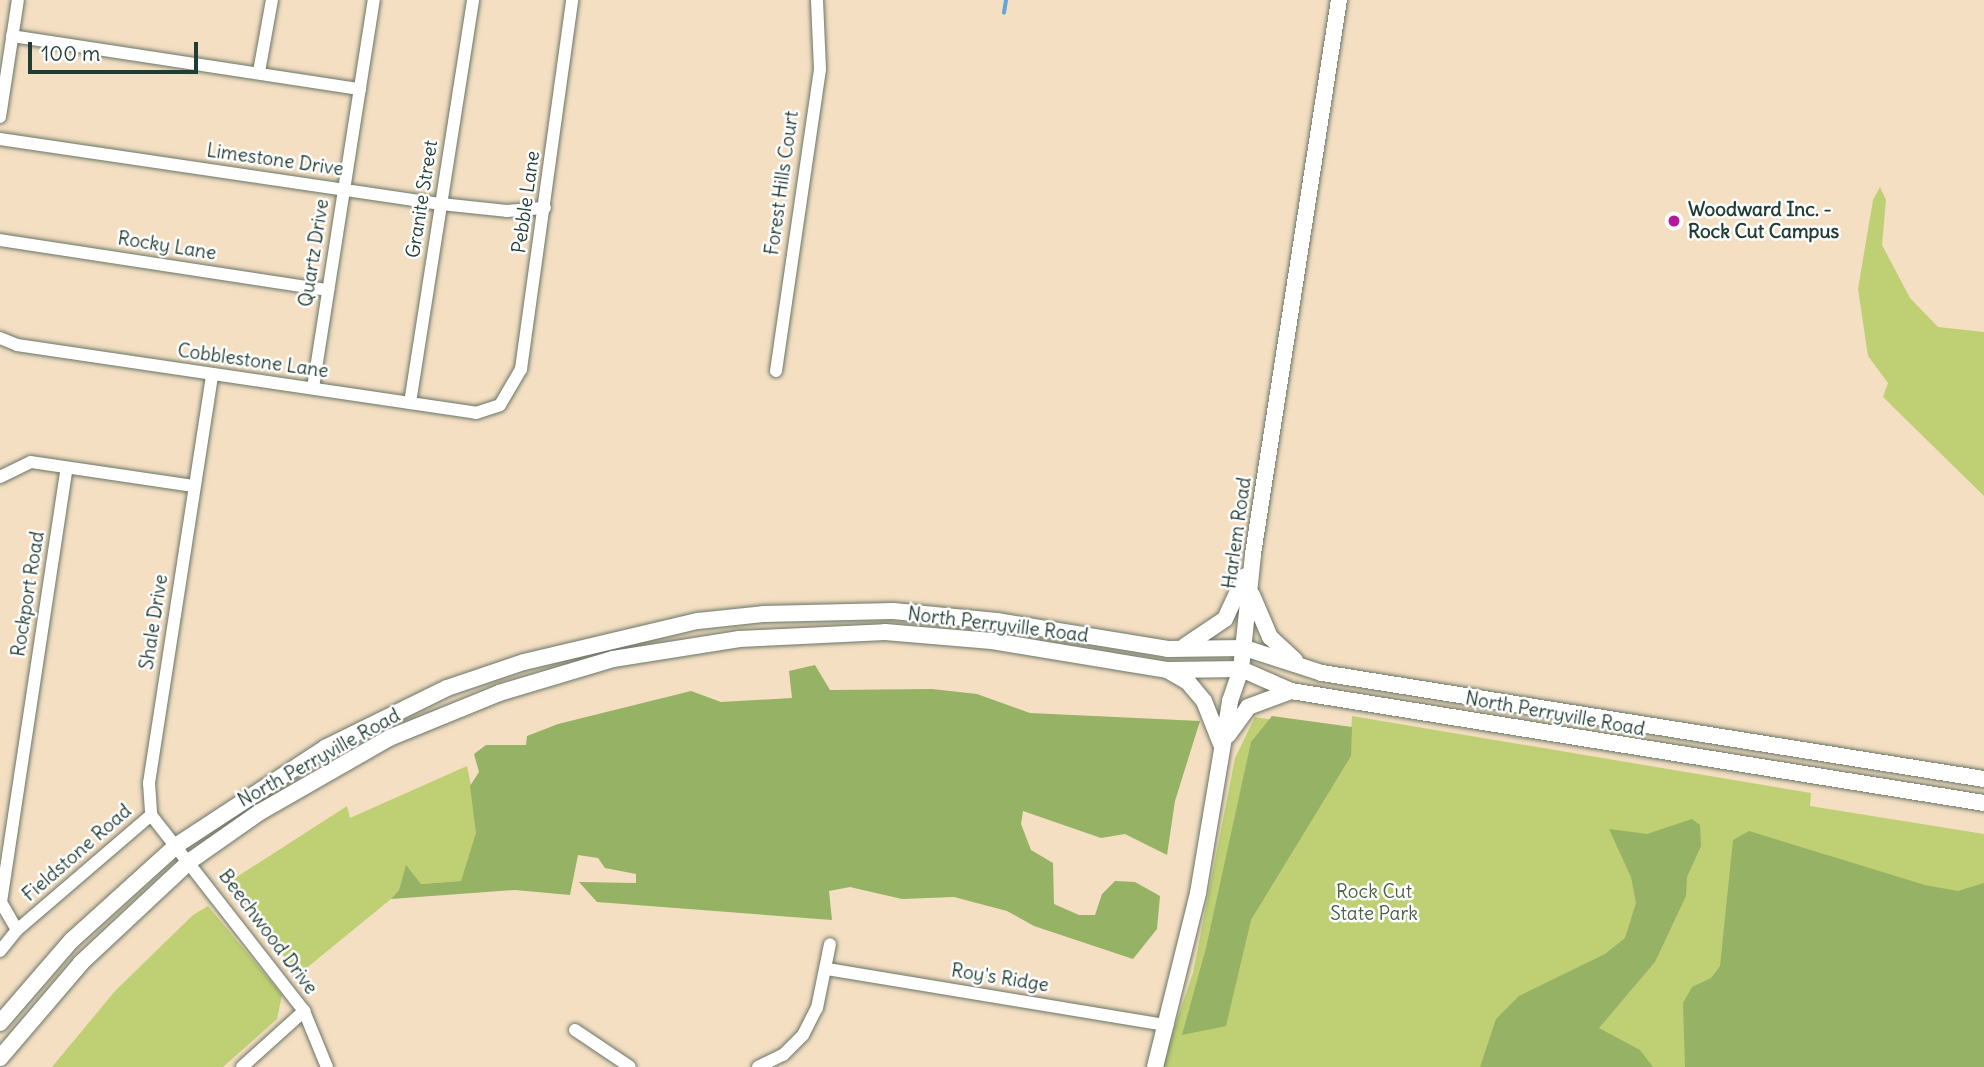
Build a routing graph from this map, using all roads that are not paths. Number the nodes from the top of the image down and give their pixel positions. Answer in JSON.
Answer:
{"nodes":[{"id":1,"x":18,"y":0,"type":"edge"},
{"id":2,"x":272,"y":0,"type":"edge"},
{"id":3,"x":374,"y":0,"type":"edge"},
{"id":4,"x":473,"y":0,"type":"edge"},
{"id":5,"x":572,"y":0,"type":"edge"},
{"id":6,"x":817,"y":0,"type":"edge"},
{"id":7,"x":1339,"y":0,"type":"edge"},
{"id":8,"x":12,"y":36,"type":"junction"},
{"id":9,"x":259,"y":72,"type":"junction"},
{"id":10,"x":360,"y":89,"type":"junction"},
{"id":11,"x":0,"y":117,"type":"edge"},
{"id":12,"x":0,"y":139,"type":"edge"},
{"id":13,"x":344,"y":190,"type":"junction"},
{"id":14,"x":441,"y":204,"type":"junction"},
{"id":15,"x":545,"y":208,"type":"junction"},
{"id":16,"x":0,"y":240,"type":"edge"},
{"id":17,"x":328,"y":290,"type":"junction"},
{"id":18,"x":0,"y":338,"type":"edge"},
{"id":19,"x":776,"y":371,"type":"dead end"},
{"id":20,"x":212,"y":376,"type":"junction"},
{"id":21,"x":313,"y":388,"type":"junction"},
{"id":22,"x":410,"y":403,"type":"junction"},
{"id":23,"x":500,"y":405,"type":"joint"},
{"id":24,"x":67,"y":468,"type":"junction"},
{"id":25,"x":0,"y":477,"type":"edge"},
{"id":26,"x":194,"y":486,"type":"junction"},
{"id":27,"x":1254,"y":554,"type":"junction"},
{"id":28,"x":1245,"y":648,"type":"junction"},
{"id":29,"x":1168,"y":649,"type":"junction"},
{"id":30,"x":1241,"y":668,"type":"junction"},
{"id":31,"x":1167,"y":670,"type":"junction"},
{"id":32,"x":1322,"y":673,"type":"junction"},
{"id":33,"x":1291,"y":691,"type":"junction"},
{"id":34,"x":1222,"y":747,"type":"junction"},
{"id":35,"x":1984,"y":779,"type":"edge"},
{"id":36,"x":1984,"y":803,"type":"edge"},
{"id":37,"x":151,"y":815,"type":"junction"},
{"id":38,"x":177,"y":845,"type":"junction"},
{"id":39,"x":190,"y":861,"type":"junction"},
{"id":40,"x":17,"y":930,"type":"junction"},
{"id":41,"x":830,"y":944,"type":"dead end"},
{"id":42,"x":0,"y":951,"type":"edge"},
{"id":43,"x":827,"y":969,"type":"junction"},
{"id":44,"x":304,"y":1011,"type":"junction"},
{"id":45,"x":0,"y":1023,"type":"edge"},
{"id":46,"x":1167,"y":1025,"type":"junction"},
{"id":47,"x":575,"y":1030,"type":"dead end"},
{"id":48,"x":0,"y":1058,"type":"edge"},
{"id":49,"x":242,"y":1067,"type":"edge"},
{"id":50,"x":327,"y":1067,"type":"edge"},
{"id":51,"x":630,"y":1067,"type":"edge"},
{"id":52,"x":758,"y":1067,"type":"edge"},
{"id":53,"x":1155,"y":1067,"type":"edge"}],
"edges":[{"from":1,"to":8,"type":"street"},
{"from":2,"to":9,"type":"street"},
{"from":3,"to":10,"type":"street","name":"Quartz Drive"},
{"from":4,"to":14,"type":"street","name":"Granite Street"},
{"from":5,"to":15,"type":"street","name":"Pebble Lane"},
{"from":6,"to":19,"type":"street","name":"Forest Hills Court"},
{"from":7,"to":27,"type":"main road","name":"Harlem Road"},
{"from":8,"to":9,"type":"street"},
{"from":8,"to":11,"type":"street"},
{"from":9,"to":10,"type":"street"},
{"from":10,"to":13,"type":"street","name":"Quartz Drive"},
{"from":12,"to":13,"type":"street","name":"Limestone Drive"},
{"from":13,"to":14,"type":"street","name":"Limestone Drive"},
{"from":13,"to":17,"type":"street","name":"Quartz Drive"},
{"from":14,"to":15,"type":"street","name":"Limestone Drive"},
{"from":14,"to":22,"type":"street","name":"Granite Street"},
{"from":15,"to":23,"type":"street","name":"Pebble Lane"},
{"from":16,"to":17,"type":"street","name":"Rocky Lane"},
{"from":17,"to":21,"type":"street","name":"Quartz Drive"},
{"from":18,"to":20,"type":"street","name":"Cobblestone Lane"},
{"from":20,"to":21,"type":"street","name":"Cobblestone Lane"},
{"from":20,"to":26,"type":"street","name":"Shale Drive"},
{"from":21,"to":22,"type":"street","name":"Cobblestone Lane"},
{"from":22,"to":23,"type":"street","name":"Cobblestone Lane"},
{"from":24,"to":25,"type":"street"},
{"from":24,"to":26,"type":"street"},
{"from":24,"to":40,"type":"street","name":"Rockport Road"},
{"from":26,"to":37,"type":"street","name":"Shale Drive"},
{"from":27,"to":28,"type":"main road","name":"Harlem Road"},
{"from":27,"to":29,"type":"main road"},
{"from":27,"to":32,"type":"main road"},
{"from":28,"to":29,"type":"main road","name":"North Perryville Road"},
{"from":28,"to":30,"type":"main road","name":"Harlem Road"},
{"from":28,"to":32,"type":"main road","name":"North Perryville Road"},
{"from":29,"to":38,"type":"main road","name":"North Perryville Road"},
{"from":30,"to":31,"type":"main road","name":"North Perryville Road"},
{"from":30,"to":33,"type":"main road","name":"North Perryville Road"},
{"from":30,"to":34,"type":"main road","name":"Harlem Road"},
{"from":31,"to":34,"type":"main road"},
{"from":31,"to":39,"type":"main road","name":"North Perryville Road"},
{"from":32,"to":35,"type":"main road","name":"North Perryville Road"},
{"from":33,"to":34,"type":"main road"},
{"from":33,"to":36,"type":"main road","name":"North Perryville Road"},
{"from":34,"to":46,"type":"main road","name":"Harlem Road"},
{"from":37,"to":38,"type":"street"},
{"from":37,"to":40,"type":"street","name":"Fieldstone Road"},
{"from":38,"to":39,"type":"street"},
{"from":38,"to":45,"type":"main road","name":"North Perryville Road"},
{"from":39,"to":44,"type":"street","name":"Beechwood Drive"},
{"from":39,"to":48,"type":"main road","name":"North Perryville Road"},
{"from":40,"to":42,"type":"street","name":"Fieldstone Road"},
{"from":41,"to":43,"type":"street"},
{"from":43,"to":46,"type":"street","name":"Roy's Ridge"},
{"from":43,"to":52,"type":"street"},
{"from":44,"to":49,"type":"street"},
{"from":44,"to":50,"type":"street","name":"Beechwood Drive"},
{"from":46,"to":53,"type":"main road","name":"Harlem Road"},
{"from":47,"to":51,"type":"street"}]}
